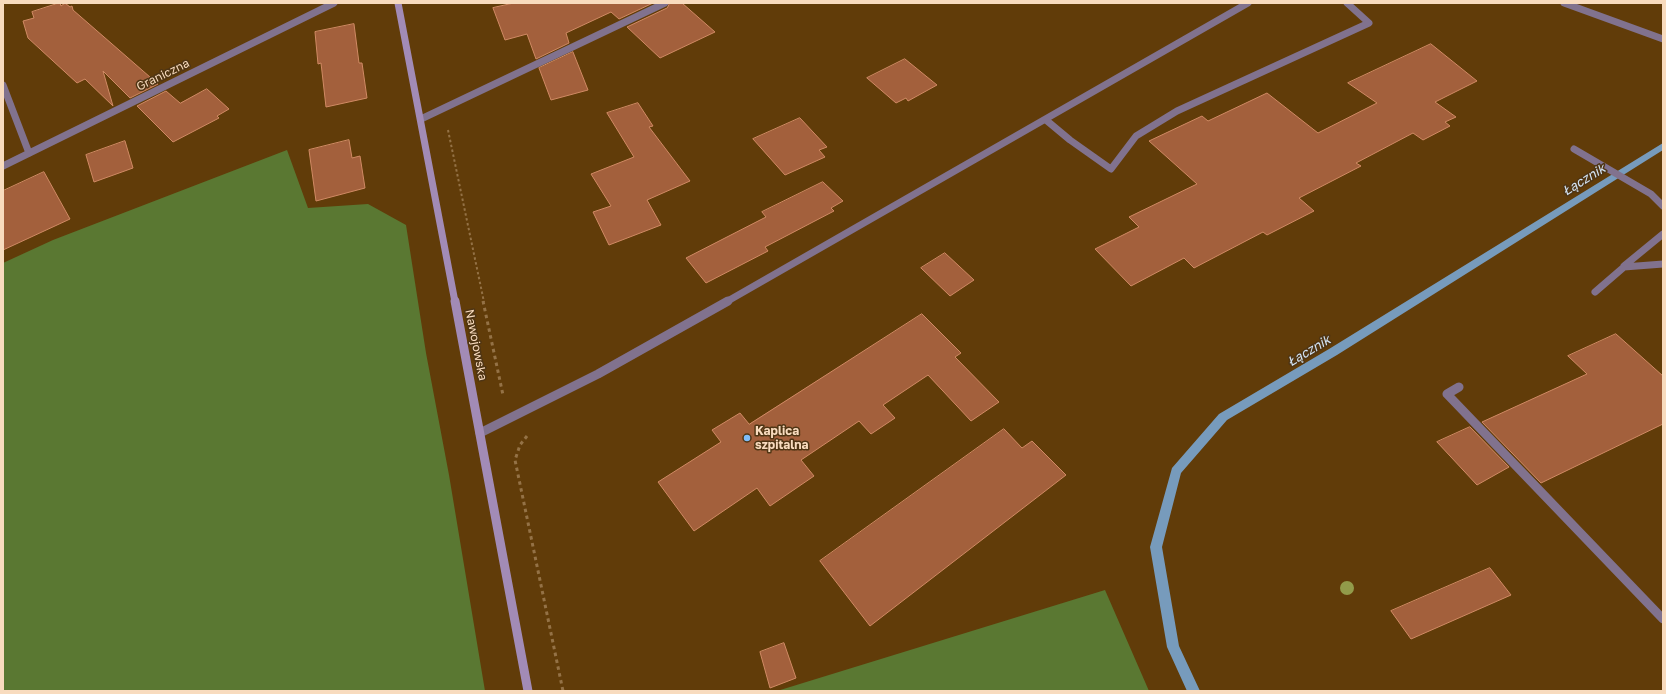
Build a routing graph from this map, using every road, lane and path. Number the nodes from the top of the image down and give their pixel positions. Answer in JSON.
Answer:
{"nodes":[{"id":1,"x":334,"y":3,"type":"edge"},
{"id":2,"x":398,"y":3,"type":"edge"},
{"id":3,"x":665,"y":3,"type":"edge"},
{"id":4,"x":1248,"y":3,"type":"edge"},
{"id":5,"x":1346,"y":3,"type":"edge"},
{"id":6,"x":1564,"y":3,"type":"edge"},
{"id":7,"x":1663,"y":39,"type":"edge"},
{"id":8,"x":3,"y":85,"type":"edge"},
{"id":9,"x":443,"y":108,"type":"junction"},
{"id":10,"x":421,"y":119,"type":"junction"},
{"id":11,"x":1046,"y":120,"type":"junction"},
{"id":12,"x":1574,"y":149,"type":"dead end"},
{"id":13,"x":29,"y":153,"type":"junction"},
{"id":14,"x":3,"y":166,"type":"edge"},
{"id":15,"x":1663,"y":206,"type":"edge"},
{"id":16,"x":1663,"y":234,"type":"edge"},
{"id":17,"x":1663,"y":264,"type":"edge"},
{"id":18,"x":1624,"y":267,"type":"junction"},
{"id":19,"x":1595,"y":292,"type":"dead end"},
{"id":20,"x":1459,"y":387,"type":"dead end"},
{"id":21,"x":503,"y":396,"type":"dead end"},
{"id":22,"x":480,"y":432,"type":"junction"},
{"id":23,"x":529,"y":434,"type":"dead end"},
{"id":24,"x":1663,"y":620,"type":"edge"},
{"id":25,"x":528,"y":691,"type":"edge"},
{"id":26,"x":564,"y":691,"type":"edge"}],
"edges":[{"from":1,"to":13,"type":"street","name":"Graniczna"},
{"from":2,"to":10,"type":"street","name":"Nawojowska"},
{"from":3,"to":9,"type":"street"},
{"from":4,"to":11,"type":"street"},
{"from":5,"to":11,"type":"street"},
{"from":6,"to":7,"type":"street"},
{"from":8,"to":13,"type":"street"},
{"from":9,"to":10,"type":"street"},
{"from":9,"to":21,"type":"path"},
{"from":10,"to":22,"type":"street","name":"Nawojowska"},
{"from":11,"to":22,"type":"street"},
{"from":12,"to":15,"type":"street"},
{"from":13,"to":14,"type":"street","name":"Graniczna"},
{"from":16,"to":18,"type":"street"},
{"from":17,"to":18,"type":"street"},
{"from":18,"to":19,"type":"street"},
{"from":20,"to":24,"type":"street"},
{"from":22,"to":25,"type":"street","name":"Nawojowska"},
{"from":23,"to":26,"type":"path"}]}
